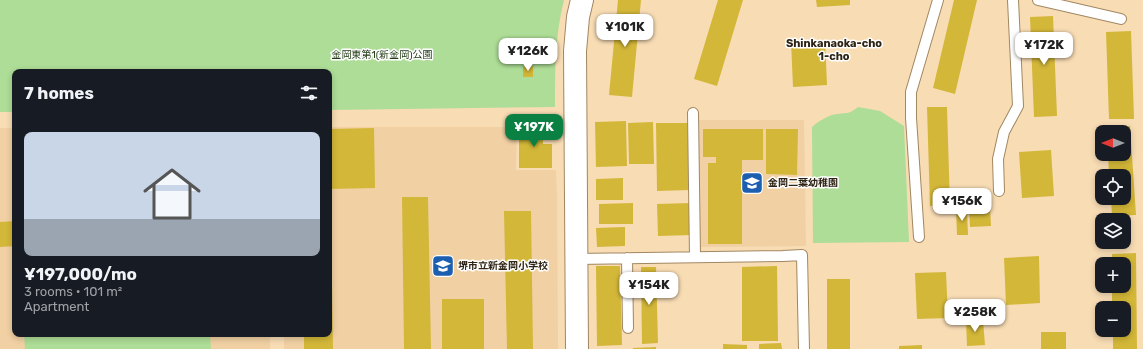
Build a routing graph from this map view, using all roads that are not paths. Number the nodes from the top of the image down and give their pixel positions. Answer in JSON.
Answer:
{"nodes":[{"id":1,"x":582,"y":0,"type":"edge"},
{"id":2,"x":938,"y":0,"type":"edge"},
{"id":3,"x":1013,"y":0,"type":"edge"},
{"id":4,"x":1038,"y":0,"type":"edge"},
{"id":5,"x":1120,"y":19,"type":"dead end"},
{"id":6,"x":693,"y":113,"type":"dead end"},
{"id":7,"x":999,"y":192,"type":"dead end"},
{"id":8,"x":919,"y":236,"type":"dead end"},
{"id":9,"x":695,"y":256,"type":"junction"},
{"id":10,"x":627,"y":258,"type":"junction"},
{"id":11,"x":576,"y":259,"type":"junction"},
{"id":12,"x":628,"y":328,"type":"dead end"},
{"id":13,"x":577,"y":349,"type":"edge"},
{"id":14,"x":804,"y":349,"type":"edge"}],
"edges":[{"from":1,"to":11,"type":"street"},
{"from":2,"to":8,"type":"lane"},
{"from":3,"to":7,"type":"lane"},
{"from":4,"to":5,"type":"lane"},
{"from":6,"to":9,"type":"lane"},
{"from":9,"to":10,"type":"lane"},
{"from":9,"to":14,"type":"lane"},
{"from":10,"to":11,"type":"lane"},
{"from":10,"to":12,"type":"lane"},
{"from":11,"to":13,"type":"street"}]}
